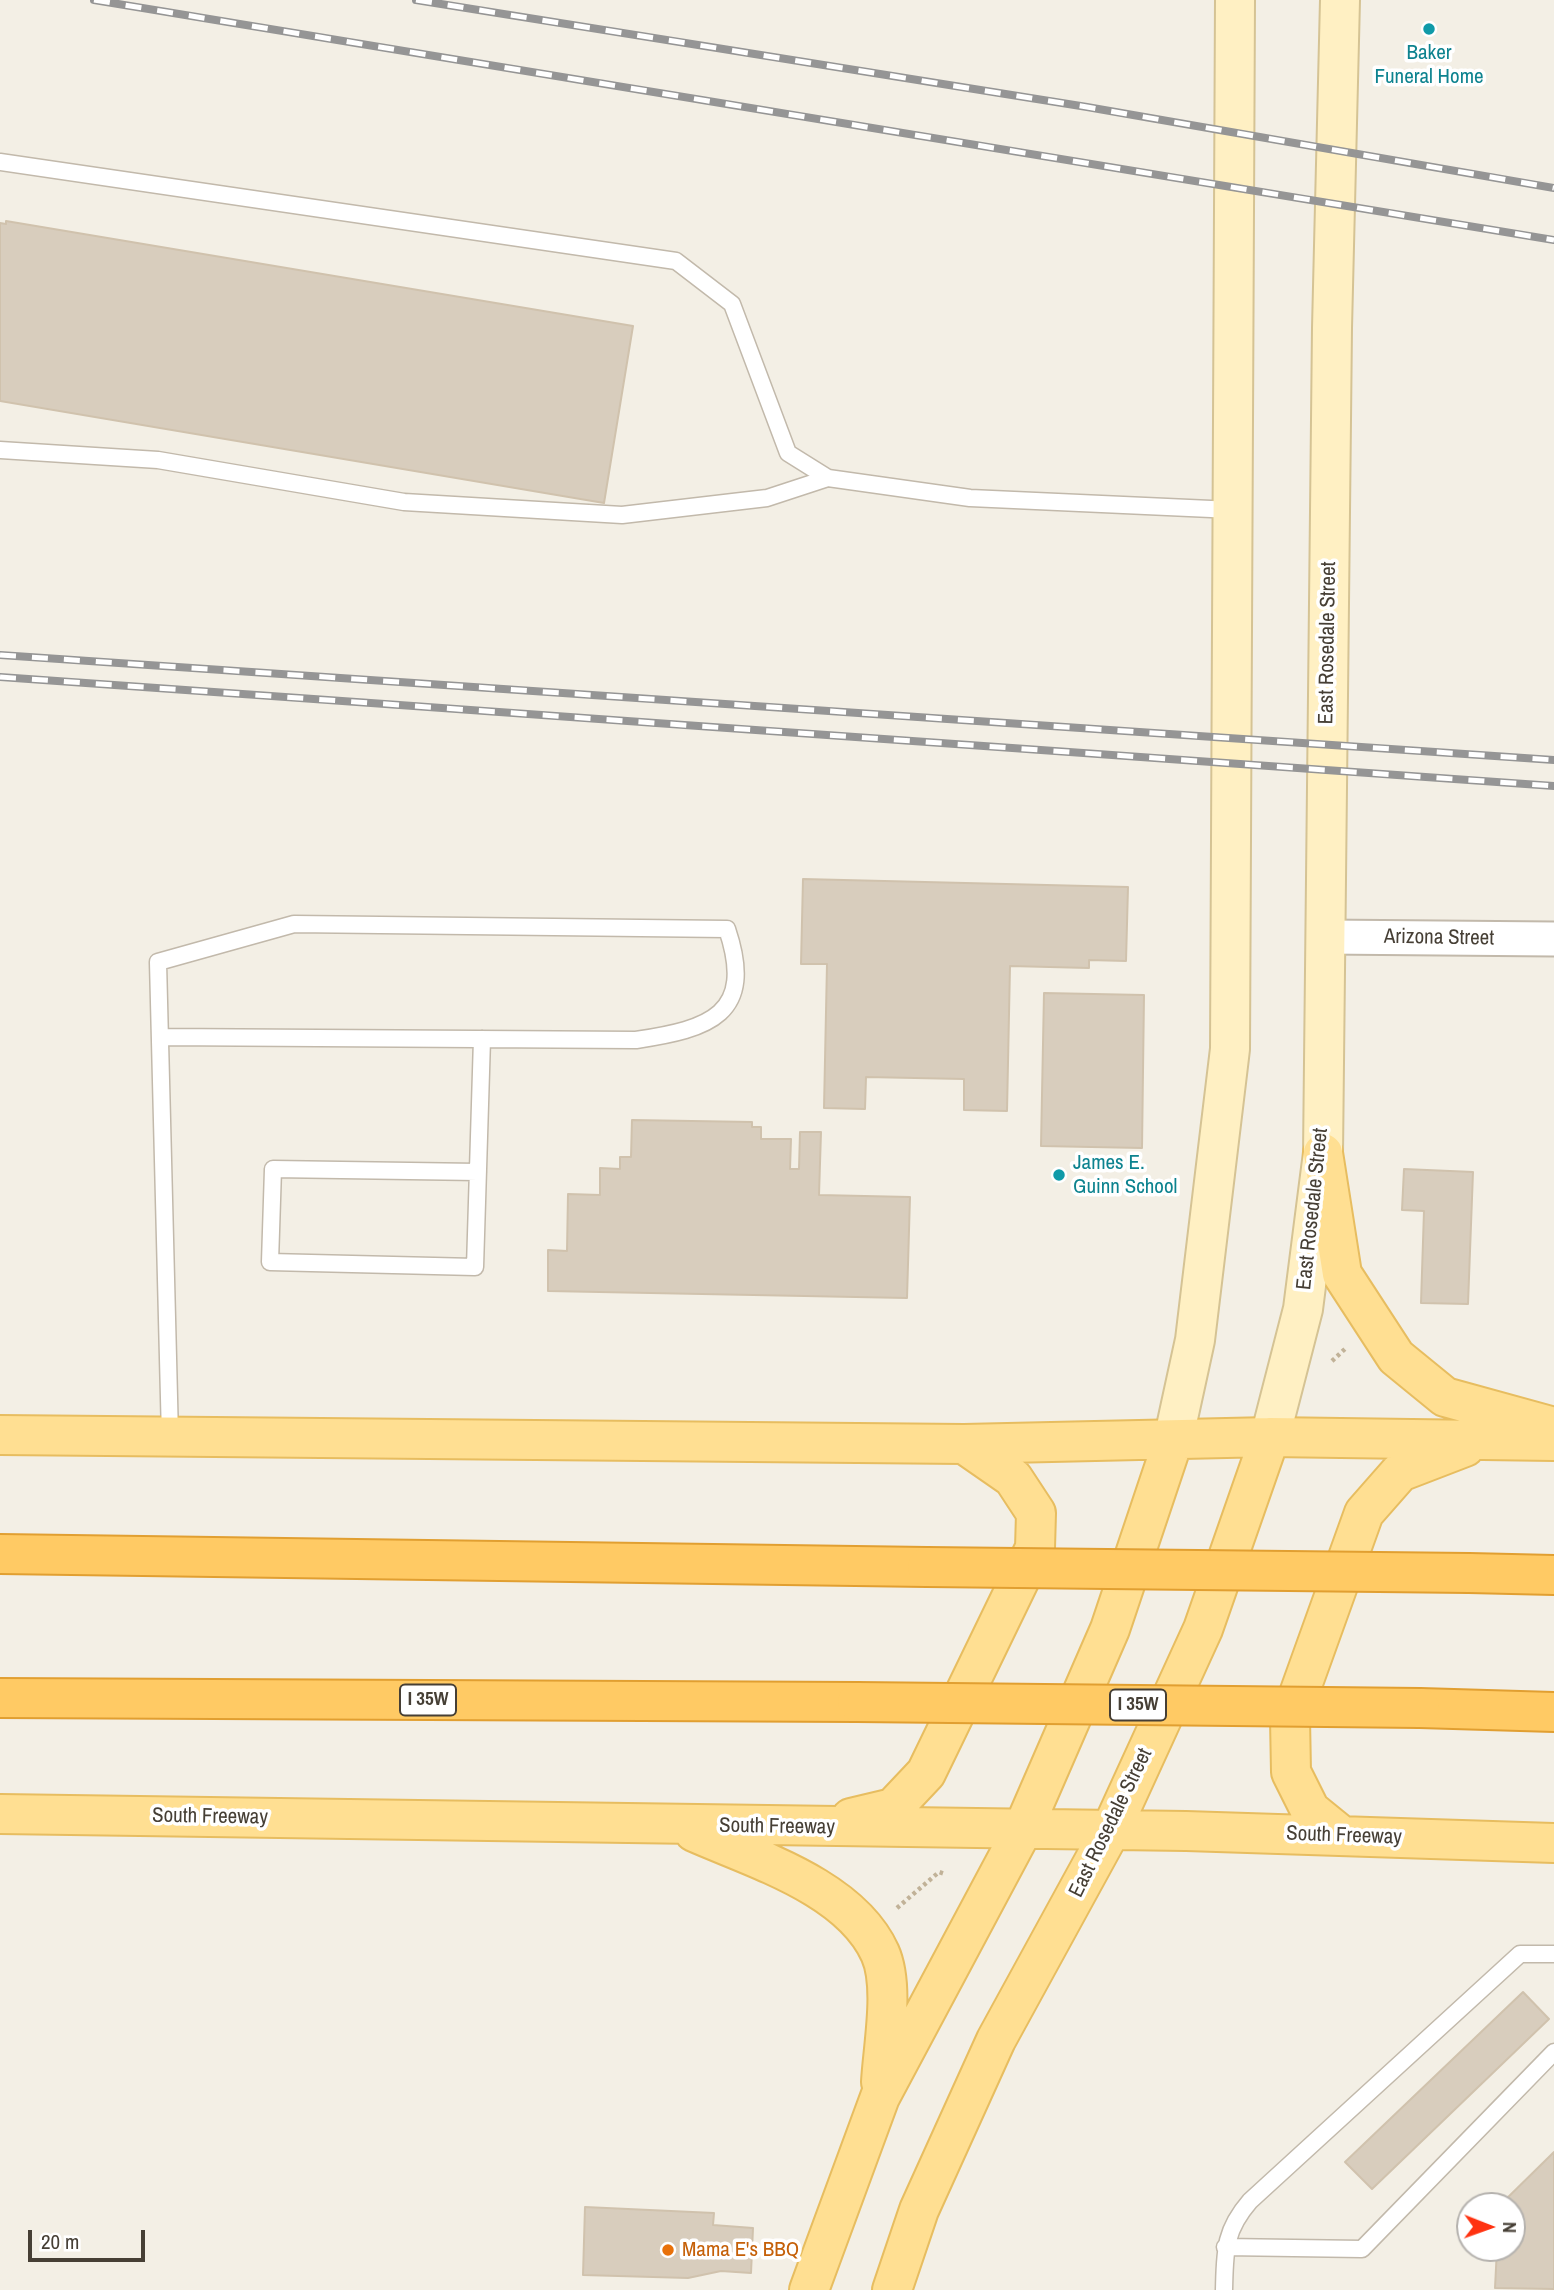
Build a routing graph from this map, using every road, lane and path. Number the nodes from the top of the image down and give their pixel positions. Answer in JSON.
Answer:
{"nodes":[{"id":1,"x":1235,"y":0,"type":"edge"},
{"id":2,"x":1340,"y":0,"type":"edge"},
{"id":3,"x":0,"y":162,"type":"edge"},
{"id":4,"x":0,"y":450,"type":"edge"},
{"id":5,"x":828,"y":478,"type":"junction"},
{"id":6,"x":1233,"y":510,"type":"junction"},
{"id":7,"x":1325,"y":937,"type":"junction"},
{"id":8,"x":1554,"y":939,"type":"edge"},
{"id":9,"x":160,"y":1037,"type":"junction"},
{"id":10,"x":482,"y":1039,"type":"junction"},
{"id":11,"x":1323,"y":1153,"type":"junction"},
{"id":12,"x":478,"y":1172,"type":"junction"},
{"id":13,"x":1355,"y":1341,"type":"dead end"},
{"id":14,"x":1322,"y":1364,"type":"dead end"},
{"id":15,"x":1554,"y":1427,"type":"edge"},
{"id":16,"x":0,"y":1435,"type":"edge"},
{"id":17,"x":170,"y":1437,"type":"junction"},
{"id":18,"x":1270,"y":1437,"type":"junction"},
{"id":19,"x":1483,"y":1440,"type":"junction"},
{"id":20,"x":1173,"y":1441,"type":"junction"},
{"id":21,"x":1554,"y":1441,"type":"edge"},
{"id":22,"x":964,"y":1444,"type":"junction"},
{"id":23,"x":0,"y":1555,"type":"edge"},
{"id":24,"x":1554,"y":1575,"type":"edge"},
{"id":25,"x":0,"y":1698,"type":"edge"},
{"id":26,"x":1554,"y":1712,"type":"edge"},
{"id":27,"x":0,"y":1814,"type":"edge"},
{"id":28,"x":679,"y":1826,"type":"junction"},
{"id":29,"x":811,"y":1827,"type":"junction"},
{"id":30,"x":1023,"y":1829,"type":"junction"},
{"id":31,"x":1111,"y":1830,"type":"junction"},
{"id":32,"x":1342,"y":1836,"type":"junction"},
{"id":33,"x":1554,"y":1843,"type":"edge"},
{"id":34,"x":940,"y":1872,"type":"dead end"},
{"id":35,"x":889,"y":1916,"type":"dead end"},
{"id":36,"x":1554,"y":1954,"type":"edge"},
{"id":37,"x":1554,"y":2052,"type":"edge"},
{"id":38,"x":880,"y":2097,"type":"junction"},
{"id":39,"x":1225,"y":2247,"type":"junction"},
{"id":40,"x":809,"y":2290,"type":"edge"},
{"id":41,"x":892,"y":2290,"type":"edge"},
{"id":42,"x":1224,"y":2290,"type":"edge"}],
"edges":[{"from":1,"to":6,"type":"main road"},
{"from":2,"to":7,"type":"main road","name":"East Rosedale Street"},
{"from":3,"to":5,"type":"lane"},
{"from":4,"to":5,"type":"lane"},
{"from":5,"to":6,"type":"lane"},
{"from":6,"to":20,"type":"main road"},
{"from":7,"to":8,"type":"street","name":"Arizona Street"},
{"from":7,"to":11,"type":"main road","name":"East Rosedale Street"},
{"from":9,"to":10,"type":"lane"},
{"from":9,"to":10,"type":"lane"},
{"from":9,"to":17,"type":"lane"},
{"from":10,"to":12,"type":"lane"},
{"from":11,"to":15,"type":"main road"},
{"from":11,"to":18,"type":"main road","name":"East Rosedale Street"},
{"from":12,"to":12,"type":"lane"},
{"from":13,"to":14,"type":"path"},
{"from":16,"to":17,"type":"main road"},
{"from":17,"to":22,"type":"main road"},
{"from":18,"to":19,"type":"main road"},
{"from":18,"to":20,"type":"main road"},
{"from":18,"to":31,"type":"main road","name":"East Rosedale Street"},
{"from":19,"to":21,"type":"main road"},
{"from":19,"to":32,"type":"main road"},
{"from":20,"to":22,"type":"main road"},
{"from":20,"to":30,"type":"main road"},
{"from":22,"to":29,"type":"main road"},
{"from":23,"to":24,"type":"highway","bridge":true},
{"from":25,"to":26,"type":"highway","number":"I 35W","bridge":true},
{"from":27,"to":28,"type":"main road","name":"South Freeway"},
{"from":28,"to":29,"type":"main road","name":"South Freeway"},
{"from":28,"to":38,"type":"main road"},
{"from":29,"to":30,"type":"main road","name":"South Freeway"},
{"from":30,"to":31,"type":"main road","name":"South Freeway"},
{"from":30,"to":38,"type":"main road"},
{"from":31,"to":32,"type":"main road","name":"South Freeway"},
{"from":31,"to":41,"type":"main road","name":"East Rosedale Street"},
{"from":32,"to":33,"type":"main road","name":"South Freeway"},
{"from":34,"to":35,"type":"path"},
{"from":36,"to":39,"type":"lane"},
{"from":37,"to":39,"type":"lane"},
{"from":38,"to":40,"type":"main road"},
{"from":39,"to":42,"type":"lane"}]}
